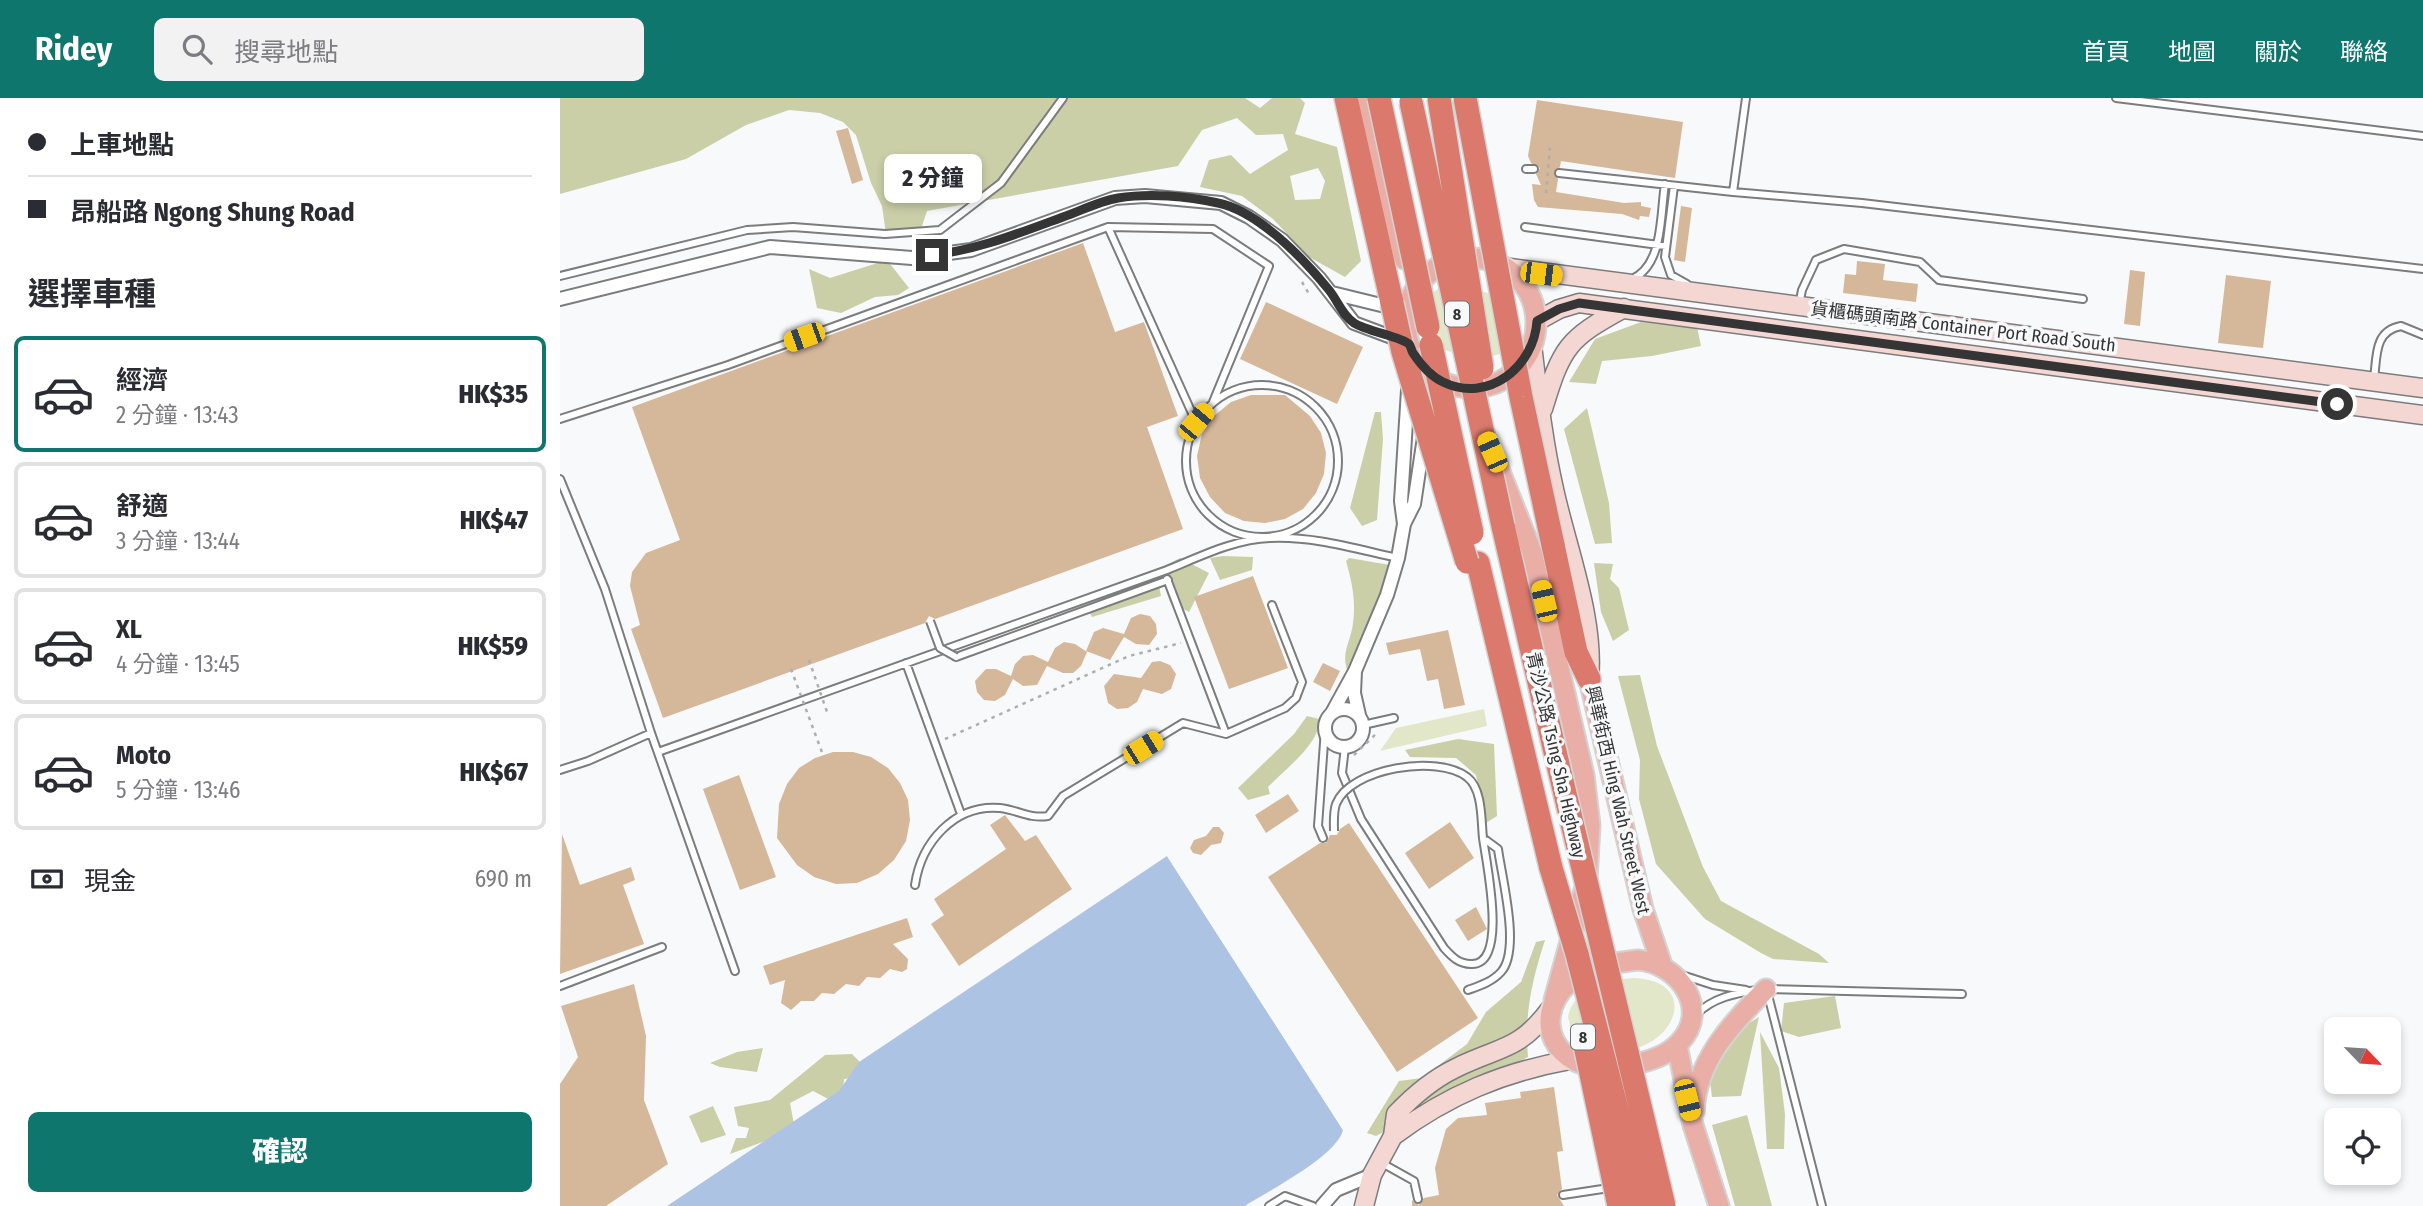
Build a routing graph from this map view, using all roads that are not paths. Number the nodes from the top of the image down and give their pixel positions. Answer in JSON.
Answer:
{"nodes":[{"id":1,"x":1063,"y":98,"type":"edge"},
{"id":2,"x":1346,"y":98,"type":"edge"},
{"id":3,"x":1364,"y":98,"type":"edge"},
{"id":4,"x":1378,"y":98,"type":"edge"},
{"id":5,"x":1410,"y":98,"type":"edge"},
{"id":6,"x":1418,"y":98,"type":"edge"},
{"id":7,"x":1439,"y":98,"type":"edge"},
{"id":8,"x":1465,"y":98,"type":"edge"},
{"id":9,"x":1746,"y":98,"type":"edge"},
{"id":10,"x":2116,"y":98,"type":"edge"},
{"id":11,"x":2423,"y":136,"type":"edge"},
{"id":12,"x":1526,"y":169,"type":"dead end"},
{"id":13,"x":1534,"y":169,"type":"dead end"},
{"id":14,"x":1559,"y":173,"type":"dead end"},
{"id":15,"x":1665,"y":184,"type":"junction"},
{"id":16,"x":1674,"y":186,"type":"junction"},
{"id":17,"x":1733,"y":192,"type":"junction"},
{"id":18,"x":1525,"y":227,"type":"dead end"},
{"id":19,"x":1108,"y":228,"type":"junction"},
{"id":20,"x":1656,"y":245,"type":"junction"},
{"id":21,"x":1666,"y":246,"type":"junction"},
{"id":22,"x":1470,"y":257,"type":"junction"},
{"id":23,"x":1503,"y":267,"type":"junction"},
{"id":24,"x":2423,"y":269,"type":"edge"},
{"id":25,"x":560,"y":275,"type":"edge"},
{"id":26,"x":1620,"y":284,"type":"junction"},
{"id":27,"x":1417,"y":285,"type":"junction"},
{"id":28,"x":1332,"y":293,"type":"junction"},
{"id":29,"x":1708,"y":294,"type":"junction"},
{"id":30,"x":560,"y":299,"type":"edge"},
{"id":31,"x":2083,"y":299,"type":"dead end"},
{"id":32,"x":1408,"y":305,"type":"junction"},
{"id":33,"x":1799,"y":305,"type":"junction"},
{"id":34,"x":1624,"y":308,"type":"junction"},
{"id":35,"x":1537,"y":321,"type":"junction"},
{"id":36,"x":2423,"y":335,"type":"edge"},
{"id":37,"x":1532,"y":345,"type":"junction"},
{"id":38,"x":1410,"y":347,"type":"junction"},
{"id":39,"x":2374,"y":381,"type":"junction"},
{"id":40,"x":1453,"y":385,"type":"junction"},
{"id":41,"x":2423,"y":388,"type":"edge"},
{"id":42,"x":1213,"y":402,"type":"junction"},
{"id":43,"x":2423,"y":415,"type":"edge"},
{"id":44,"x":1540,"y":418,"type":"junction"},
{"id":45,"x":560,"y":419,"type":"edge"},
{"id":46,"x":1196,"y":422,"type":"junction"},
{"id":47,"x":560,"y":479,"type":"edge"},
{"id":48,"x":1404,"y":524,"type":"junction"},
{"id":49,"x":1503,"y":526,"type":"junction"},
{"id":50,"x":1268,"y":538,"type":"junction"},
{"id":51,"x":1398,"y":558,"type":"junction"},
{"id":52,"x":1164,"y":571,"type":"junction"},
{"id":53,"x":1168,"y":580,"type":"junction"},
{"id":54,"x":1272,"y":605,"type":"dead end"},
{"id":55,"x":930,"y":621,"type":"dead end"},
{"id":56,"x":906,"y":663,"type":"junction"},
{"id":57,"x":1355,"y":671,"type":"junction"},
{"id":58,"x":1502,"y":671,"type":"junction"},
{"id":59,"x":1589,"y":679,"type":"junction"},
{"id":60,"x":1332,"y":713,"type":"junction"},
{"id":61,"x":1394,"y":718,"type":"dead end"},
{"id":62,"x":1361,"y":720,"type":"junction"},
{"id":63,"x":1325,"y":729,"type":"junction"},
{"id":64,"x":651,"y":733,"type":"junction"},
{"id":65,"x":1226,"y":734,"type":"junction"},
{"id":66,"x":658,"y":752,"type":"junction"},
{"id":67,"x":1347,"y":753,"type":"junction"},
{"id":68,"x":560,"y":770,"type":"edge"},
{"id":69,"x":1348,"y":789,"type":"junction"},
{"id":70,"x":961,"y":814,"type":"junction"},
{"id":71,"x":1334,"y":831,"type":"dead end"},
{"id":72,"x":1323,"y":838,"type":"dead end"},
{"id":73,"x":1483,"y":838,"type":"junction"},
{"id":74,"x":1551,"y":868,"type":"junction"},
{"id":75,"x":915,"y":885,"type":"dead end"},
{"id":76,"x":662,"y":947,"type":"dead end"},
{"id":77,"x":1667,"y":968,"type":"junction"},
{"id":78,"x":735,"y":971,"type":"dead end"},
{"id":79,"x":560,"y":986,"type":"edge"},
{"id":80,"x":1468,"y":990,"type":"dead end"},
{"id":81,"x":1759,"y":990,"type":"junction"},
{"id":82,"x":1962,"y":994,"type":"dead end"},
{"id":83,"x":1552,"y":1004,"type":"junction"},
{"id":84,"x":1691,"y":1021,"type":"junction"},
{"id":85,"x":1677,"y":1045,"type":"junction"},
{"id":86,"x":1575,"y":1062,"type":"junction"},
{"id":87,"x":1693,"y":1125,"type":"junction"},
{"id":88,"x":1393,"y":1136,"type":"junction"},
{"id":89,"x":1375,"y":1168,"type":"junction"},
{"id":90,"x":1563,"y":1195,"type":"dead end"},
{"id":91,"x":1418,"y":1199,"type":"dead end"},
{"id":92,"x":1619,"y":1200,"type":"edge"},
{"id":93,"x":1269,"y":1206,"type":"edge"},
{"id":94,"x":1313,"y":1206,"type":"edge"},
{"id":95,"x":1322,"y":1206,"type":"edge"},
{"id":96,"x":1364,"y":1206,"type":"edge"},
{"id":97,"x":1642,"y":1206,"type":"edge"},
{"id":98,"x":1664,"y":1206,"type":"edge"},
{"id":99,"x":1719,"y":1206,"type":"edge"},
{"id":100,"x":1822,"y":1206,"type":"edge"}],
"edges":[{"from":1,"to":25,"type":"lane"},
{"from":2,"to":58,"type":"highway","bridge":true},
{"from":3,"to":27,"type":"main road"},
{"from":4,"to":58,"type":"highway","name":"青沙公路 Tsing Sha Highway","number":"8","bridge":true},
{"from":5,"to":49,"type":"highway","name":"青沙公路 Tsing Sha Highway","number":"8","bridge":true},
{"from":6,"to":22,"type":"street"},
{"from":7,"to":49,"type":"highway","bridge":true},
{"from":8,"to":59,"type":"highway","bridge":true},
{"from":9,"to":17,"type":"lane"},
{"from":10,"to":11,"type":"lane"},
{"from":12,"to":13,"type":"lane"},
{"from":14,"to":15,"type":"lane"},
{"from":15,"to":16,"type":"lane"},
{"from":15,"to":20,"type":"lane"},
{"from":16,"to":17,"type":"lane"},
{"from":16,"to":21,"type":"lane"},
{"from":17,"to":24,"type":"lane"},
{"from":18,"to":20,"type":"lane"},
{"from":19,"to":42,"type":"lane"},
{"from":19,"to":45,"type":"lane"},
{"from":19,"to":46,"type":"lane"},
{"from":20,"to":21,"type":"lane"},
{"from":20,"to":26,"type":"lane"},
{"from":21,"to":29,"type":"lane"},
{"from":22,"to":23,"type":"main road"},
{"from":22,"to":27,"type":"main road"},
{"from":23,"to":26,"type":"street","name":"貨櫃碼頭南路 Container Port Road South"},
{"from":23,"to":35,"type":"main road"},
{"from":26,"to":29,"type":"street","name":"貨櫃碼頭南路 Container Port Road South"},
{"from":27,"to":32,"type":"main road"},
{"from":28,"to":30,"type":"street"},
{"from":28,"to":32,"type":"street"},
{"from":28,"to":38,"type":"street"},
{"from":29,"to":33,"type":"street","name":"貨櫃碼頭南路 Container Port Road South"},
{"from":31,"to":33,"type":"lane"},
{"from":32,"to":38,"type":"main road"},
{"from":33,"to":39,"type":"street","name":"貨櫃碼頭南路 Container Port Road South"},
{"from":34,"to":35,"type":"street","name":"貨櫃碼頭南路 Container Port Road South"},
{"from":34,"to":43,"type":"street","name":"貨櫃碼頭南路 Container Port Road South"},
{"from":34,"to":44,"type":"street"},
{"from":35,"to":37,"type":"main road"},
{"from":36,"to":39,"type":"lane"},
{"from":37,"to":40,"type":"main road"},
{"from":37,"to":44,"type":"street","name":"興華街西 Hing Wah Street West"},
{"from":38,"to":40,"type":"main road"},
{"from":38,"to":48,"type":"street"},
{"from":39,"to":41,"type":"street","name":"貨櫃碼頭南路 Container Port Road South"},
{"from":40,"to":48,"type":"street"},
{"from":40,"to":83,"type":"main road","name":"興華街西 Hing Wah Street West"},
{"from":42,"to":46,"type":"lane"},
{"from":42,"to":50,"type":"lane"},
{"from":44,"to":59,"type":"street","name":"興華街西 Hing Wah Street West"},
{"from":46,"to":50,"type":"lane"},
{"from":47,"to":64,"type":"lane"},
{"from":48,"to":51,"type":"street"},
{"from":49,"to":98,"type":"highway","name":"青沙公路 Tsing Sha Highway","number":"8","bridge":true},
{"from":50,"to":51,"type":"lane"},
{"from":50,"to":52,"type":"lane"},
{"from":51,"to":57,"type":"street"},
{"from":52,"to":53,"type":"lane"},
{"from":52,"to":56,"type":"lane"},
{"from":53,"to":55,"type":"lane","bridge":true},
{"from":53,"to":65,"type":"lane"},
{"from":54,"to":65,"type":"lane"},
{"from":56,"to":66,"type":"lane"},
{"from":56,"to":70,"type":"lane"},
{"from":57,"to":60,"type":"street"},
{"from":57,"to":62,"type":"street"},
{"from":58,"to":74,"type":"highway","name":"青沙公路 Tsing Sha Highway","number":"8"},
{"from":59,"to":77,"type":"main road","name":"興華街西 Hing Wah Street West"},
{"from":60,"to":62,"type":"street"},
{"from":60,"to":63,"type":"street"},
{"from":61,"to":62,"type":"lane"},
{"from":62,"to":67,"type":"street"},
{"from":63,"to":67,"type":"street"},
{"from":63,"to":72,"type":"lane"},
{"from":64,"to":66,"type":"lane"},
{"from":64,"to":68,"type":"lane"},
{"from":65,"to":70,"type":"lane"},
{"from":66,"to":78,"type":"lane"},
{"from":67,"to":69,"type":"lane"},
{"from":69,"to":71,"type":"lane","bridge":true},
{"from":69,"to":73,"type":"lane","bridge":true},
{"from":69,"to":73,"type":"lane"},
{"from":70,"to":75,"type":"lane"},
{"from":73,"to":80,"type":"lane"},
{"from":74,"to":92,"type":"highway","name":"青沙公路 Tsing Sha Highway","number":"8","bridge":true},
{"from":74,"to":97,"type":"highway","bridge":true},
{"from":76,"to":79,"type":"lane"},
{"from":77,"to":81,"type":"lane"},
{"from":77,"to":83,"type":"main road"},
{"from":77,"to":84,"type":"main road"},
{"from":81,"to":82,"type":"lane"},
{"from":81,"to":84,"type":"lane"},
{"from":81,"to":87,"type":"main road"},
{"from":81,"to":100,"type":"lane"},
{"from":83,"to":86,"type":"main road"},
{"from":83,"to":88,"type":"street","name":"興華街西 Hing Wah Street West"},
{"from":84,"to":85,"type":"main road"},
{"from":85,"to":86,"type":"main road"},
{"from":85,"to":87,"type":"main road"},
{"from":86,"to":88,"type":"street","name":"興華街西 Hing Wah Street West"},
{"from":86,"to":92,"type":"main road"},
{"from":87,"to":99,"type":"main road"},
{"from":88,"to":89,"type":"street","name":"興華街西 Hing Wah Street West"},
{"from":89,"to":91,"type":"lane"},
{"from":89,"to":95,"type":"street"},
{"from":89,"to":96,"type":"street","name":"興華街西 Hing Wah Street West"},
{"from":90,"to":92,"type":"lane"},
{"from":93,"to":94,"type":"lane"}]}
